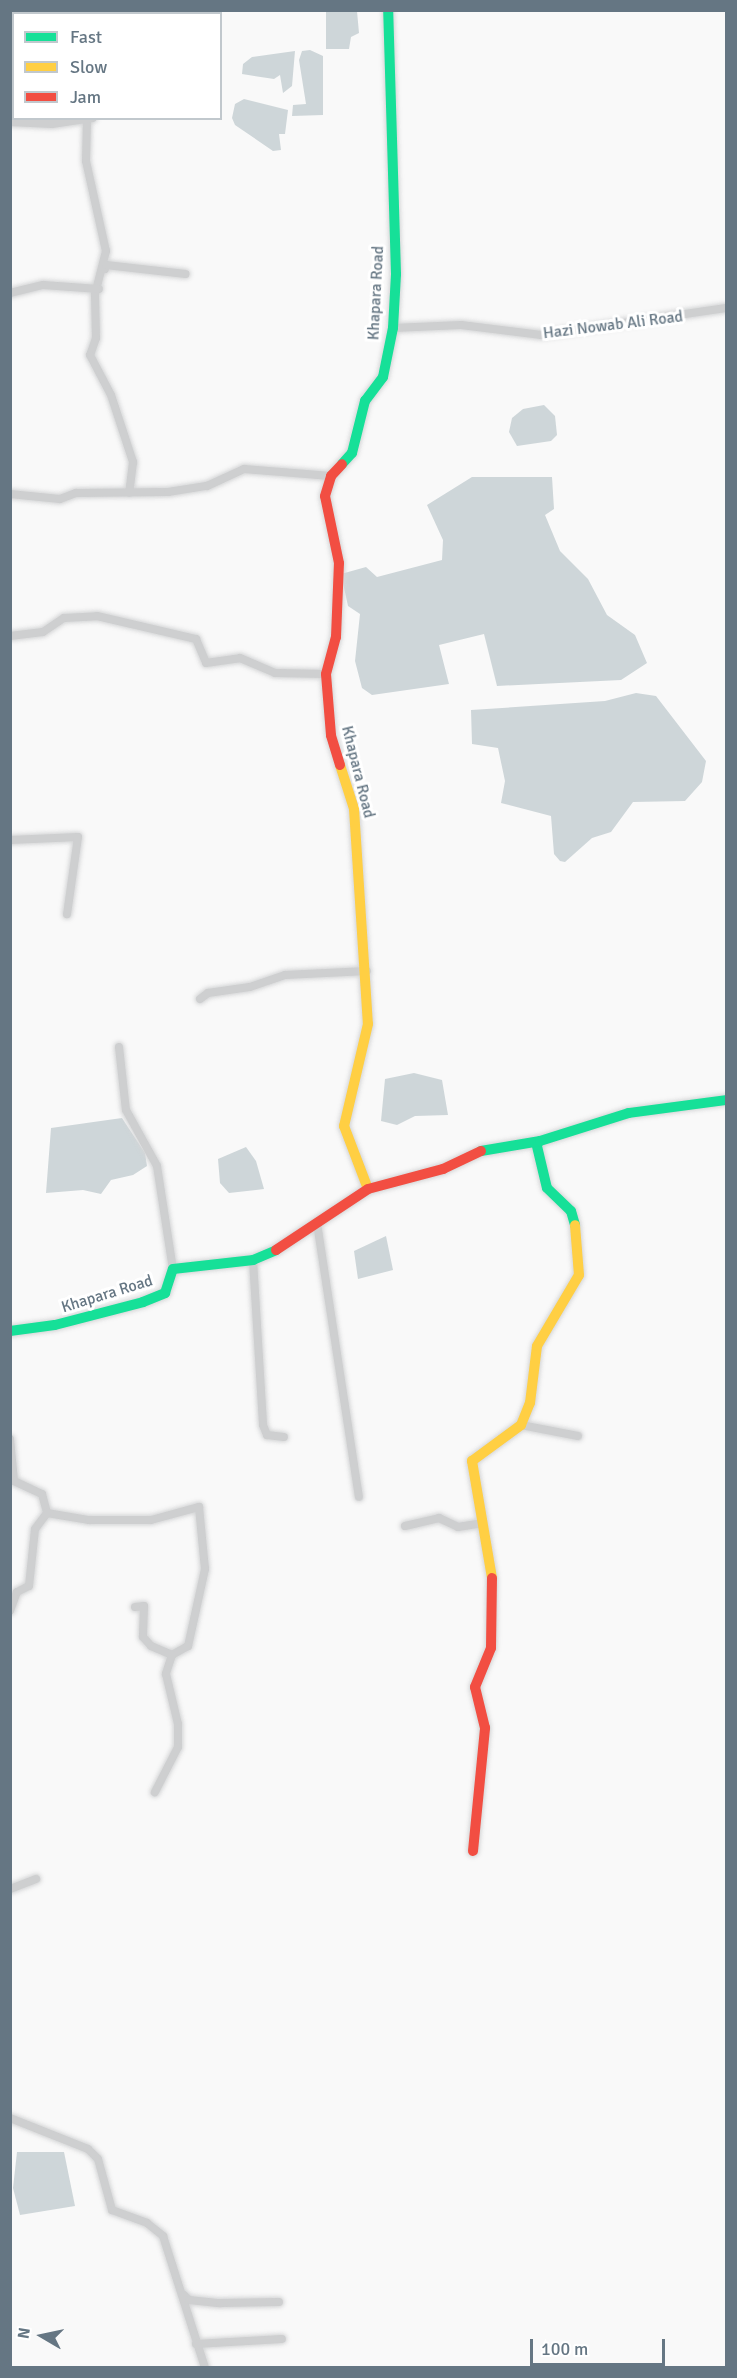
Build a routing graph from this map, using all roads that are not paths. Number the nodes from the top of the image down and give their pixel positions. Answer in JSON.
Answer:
{"nodes":[{"id":1,"x":388,"y":10,"type":"edge"},
{"id":2,"x":63,"y":120,"type":"edge"},
{"id":3,"x":90,"y":120,"type":"edge"},
{"id":4,"x":10,"y":122,"type":"edge"},
{"id":5,"x":104,"y":271,"type":"junction"},
{"id":6,"x":185,"y":274,"type":"dead end"},
{"id":7,"x":99,"y":289,"type":"junction"},
{"id":8,"x":10,"y":293,"type":"edge"},
{"id":9,"x":726,"y":308,"type":"edge"},
{"id":10,"x":393,"y":328,"type":"junction"},
{"id":11,"x":331,"y":476,"type":"junction"},
{"id":12,"x":129,"y":493,"type":"junction"},
{"id":13,"x":10,"y":494,"type":"edge"},
{"id":14,"x":10,"y":636,"type":"edge"},
{"id":15,"x":326,"y":674,"type":"junction"},
{"id":16,"x":10,"y":840,"type":"edge"},
{"id":17,"x":67,"y":914,"type":"dead end"},
{"id":18,"x":367,"y":971,"type":"junction"},
{"id":19,"x":200,"y":999,"type":"dead end"},
{"id":20,"x":119,"y":1047,"type":"dead end"},
{"id":21,"x":726,"y":1100,"type":"edge"},
{"id":22,"x":536,"y":1142,"type":"junction"},
{"id":23,"x":368,"y":1189,"type":"junction"},
{"id":24,"x":317,"y":1223,"type":"junction"},
{"id":25,"x":253,"y":1260,"type":"junction"},
{"id":26,"x":172,"y":1269,"type":"junction"},
{"id":27,"x":10,"y":1331,"type":"edge"},
{"id":28,"x":521,"y":1425,"type":"junction"},
{"id":29,"x":578,"y":1436,"type":"dead end"},
{"id":30,"x":284,"y":1437,"type":"dead end"},
{"id":31,"x":10,"y":1439,"type":"edge"},
{"id":32,"x":359,"y":1497,"type":"dead end"},
{"id":33,"x":47,"y":1513,"type":"junction"},
{"id":34,"x":482,"y":1523,"type":"junction"},
{"id":35,"x":405,"y":1526,"type":"dead end"},
{"id":36,"x":135,"y":1607,"type":"dead end"},
{"id":37,"x":10,"y":1611,"type":"edge"},
{"id":38,"x":172,"y":1655,"type":"junction"},
{"id":39,"x":156,"y":1792,"type":"dead end"},
{"id":40,"x":473,"y":1851,"type":"dead end"},
{"id":41,"x":36,"y":1879,"type":"dead end"},
{"id":42,"x":10,"y":1889,"type":"edge"},
{"id":43,"x":10,"y":2118,"type":"edge"},
{"id":44,"x":184,"y":2295,"type":"junction"},
{"id":45,"x":279,"y":2302,"type":"dead end"},
{"id":46,"x":282,"y":2339,"type":"dead end"},
{"id":47,"x":196,"y":2344,"type":"junction"},
{"id":48,"x":205,"y":2367,"type":"edge"}],
"edges":[{"from":1,"to":10,"type":"street","name":"Khapara Road"},
{"from":2,"to":4,"type":"street"},
{"from":3,"to":5,"type":"street"},
{"from":5,"to":6,"type":"street"},
{"from":5,"to":7,"type":"street"},
{"from":7,"to":8,"type":"street"},
{"from":7,"to":12,"type":"street"},
{"from":9,"to":10,"type":"street","name":"Hazi Nowab Ali Road"},
{"from":10,"to":11,"type":"street","name":"Khapara Road"},
{"from":11,"to":12,"type":"street"},
{"from":11,"to":15,"type":"street","name":"Khapara Road"},
{"from":12,"to":13,"type":"street"},
{"from":14,"to":15,"type":"street"},
{"from":15,"to":18,"type":"street","name":"Khapara Road"},
{"from":16,"to":17,"type":"street"},
{"from":18,"to":19,"type":"street"},
{"from":18,"to":23,"type":"street","name":"Khapara Road"},
{"from":20,"to":26,"type":"street"},
{"from":21,"to":22,"type":"street"},
{"from":22,"to":23,"type":"street"},
{"from":22,"to":28,"type":"street"},
{"from":23,"to":24,"type":"street","name":"Khapara Road"},
{"from":24,"to":25,"type":"street","name":"Khapara Road"},
{"from":24,"to":32,"type":"street"},
{"from":25,"to":26,"type":"street","name":"Khapara Road"},
{"from":25,"to":30,"type":"street"},
{"from":26,"to":27,"type":"street","name":"Khapara Road"},
{"from":28,"to":29,"type":"street"},
{"from":28,"to":34,"type":"street"},
{"from":31,"to":33,"type":"street"},
{"from":33,"to":37,"type":"street"},
{"from":33,"to":38,"type":"street"},
{"from":34,"to":35,"type":"street"},
{"from":34,"to":40,"type":"street"},
{"from":36,"to":38,"type":"street"},
{"from":38,"to":39,"type":"street"},
{"from":41,"to":42,"type":"street"},
{"from":43,"to":44,"type":"street"},
{"from":44,"to":45,"type":"street"},
{"from":44,"to":47,"type":"street"},
{"from":46,"to":47,"type":"street"},
{"from":47,"to":48,"type":"street"}]}
